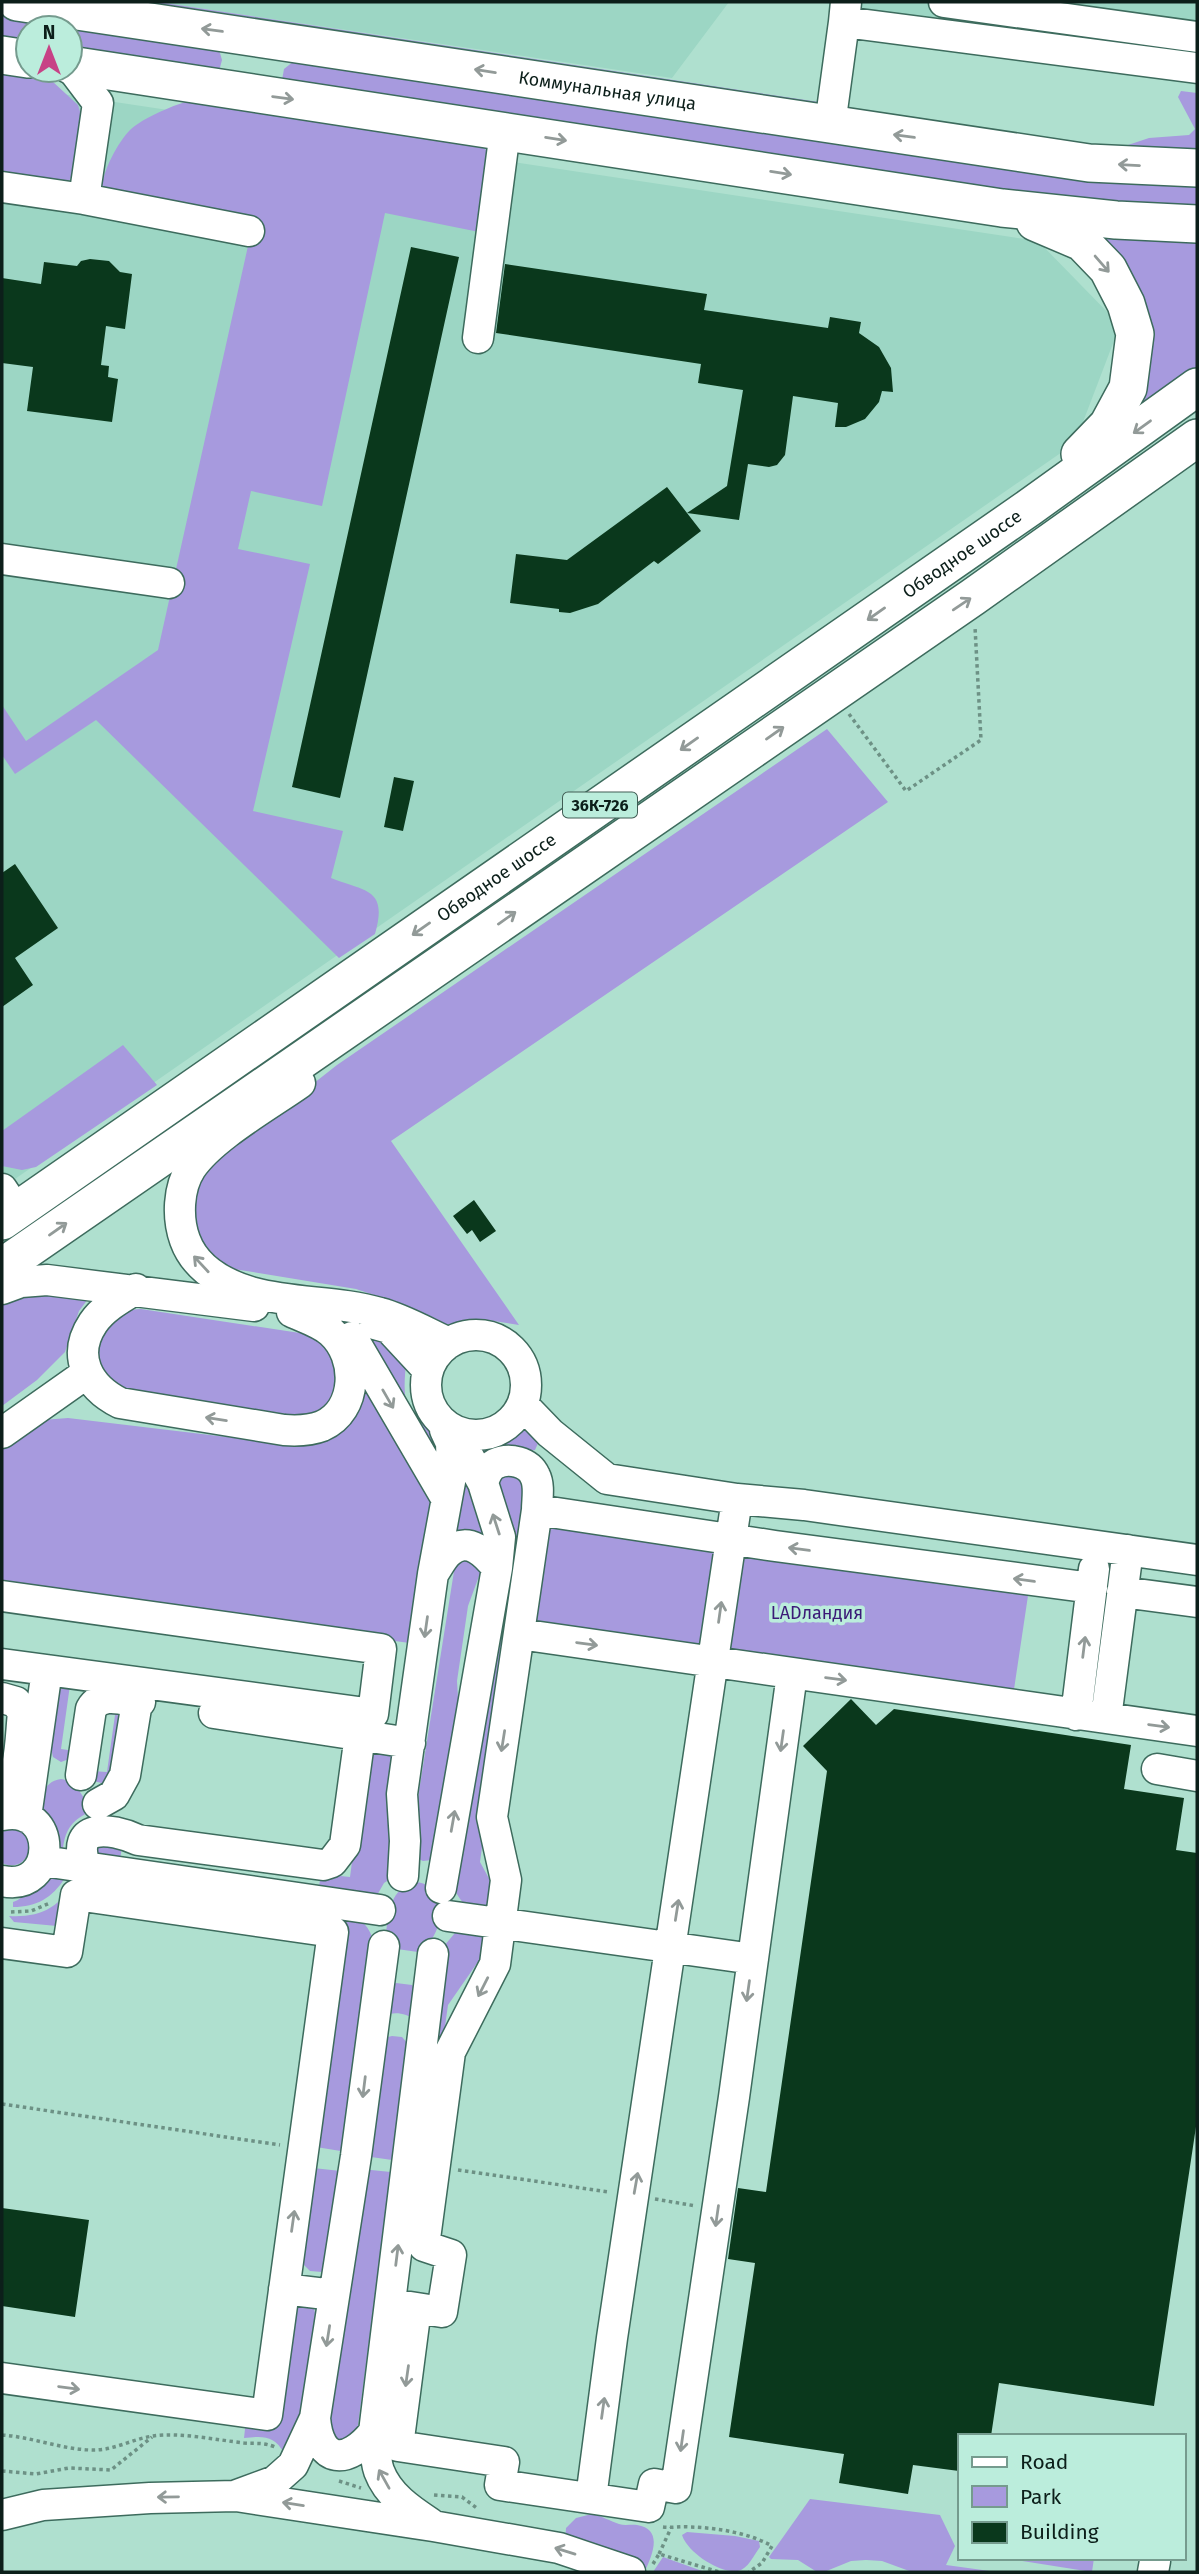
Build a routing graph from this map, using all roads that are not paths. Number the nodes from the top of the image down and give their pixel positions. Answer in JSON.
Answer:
{"nodes":[{"id":1,"x":17,"y":2,"type":"edge"},
{"id":2,"x":944,"y":2,"type":"edge"},
{"id":3,"x":845,"y":12,"type":"edge"},
{"id":4,"x":251,"y":35,"type":"junction"},
{"id":5,"x":1197,"y":37,"type":"edge"},
{"id":6,"x":84,"y":68,"type":"edge"},
{"id":7,"x":1197,"y":68,"type":"edge"},
{"id":8,"x":154,"y":77,"type":"junction"},
{"id":9,"x":84,"y":84,"type":"edge"},
{"id":10,"x":244,"y":92,"type":"junction"},
{"id":11,"x":99,"y":103,"type":"junction"},
{"id":12,"x":830,"y":125,"type":"junction"},
{"id":13,"x":505,"y":131,"type":"junction"},
{"id":14,"x":1197,"y":168,"type":"edge"},
{"id":15,"x":2,"y":187,"type":"edge"},
{"id":16,"x":84,"y":198,"type":"junction"},
{"id":17,"x":1002,"y":208,"type":"junction"},
{"id":18,"x":1197,"y":224,"type":"edge"},
{"id":19,"x":249,"y":231,"type":"dead end"},
{"id":20,"x":478,"y":338,"type":"dead end"},
{"id":21,"x":1197,"y":387,"type":"edge"},
{"id":22,"x":1197,"y":439,"type":"edge"},
{"id":23,"x":1030,"y":507,"type":"junction"},
{"id":24,"x":2,"y":559,"type":"edge"},
{"id":25,"x":169,"y":583,"type":"dead end"},
{"id":26,"x":404,"y":990,"type":"junction"},
{"id":27,"x":7,"y":1207,"type":"edge"},
{"id":28,"x":2,"y":1267,"type":"edge"},
{"id":29,"x":2,"y":1289,"type":"edge"},
{"id":30,"x":136,"y":1289,"type":"junction"},
{"id":31,"x":292,"y":1312,"type":"junction"},
{"id":32,"x":341,"y":1318,"type":"junction"},
{"id":33,"x":449,"y":1343,"type":"junction"},
{"id":34,"x":428,"y":1370,"type":"junction"},
{"id":35,"x":87,"y":1373,"type":"junction"},
{"id":36,"x":523,"y":1405,"type":"junction"},
{"id":37,"x":446,"y":1424,"type":"junction"},
{"id":38,"x":2,"y":1433,"type":"edge"},
{"id":39,"x":554,"y":1437,"type":"junction"},
{"id":40,"x":524,"y":1464,"type":"junction"},
{"id":41,"x":482,"y":1483,"type":"junction"},
{"id":42,"x":446,"y":1498,"type":"junction"},
{"id":43,"x":737,"y":1499,"type":"junction"},
{"id":44,"x":537,"y":1510,"type":"junction"},
{"id":45,"x":730,"y":1539,"type":"junction"},
{"id":46,"x":1097,"y":1546,"type":"junction"},
{"id":47,"x":1128,"y":1550,"type":"junction"},
{"id":48,"x":1197,"y":1560,"type":"edge"},
{"id":49,"x":497,"y":1568,"type":"junction"},
{"id":50,"x":433,"y":1574,"type":"junction"},
{"id":51,"x":1092,"y":1588,"type":"junction"},
{"id":52,"x":1122,"y":1592,"type":"junction"},
{"id":53,"x":2,"y":1596,"type":"edge"},
{"id":54,"x":1197,"y":1602,"type":"edge"},
{"id":55,"x":519,"y":1634,"type":"junction"},
{"id":56,"x":712,"y":1663,"type":"junction"},
{"id":57,"x":2,"y":1664,"type":"edge"},
{"id":58,"x":47,"y":1670,"type":"junction"},
{"id":59,"x":792,"y":1674,"type":"junction"},
{"id":60,"x":2,"y":1698,"type":"edge"},
{"id":61,"x":137,"y":1702,"type":"junction"},
{"id":62,"x":1076,"y":1714,"type":"junction"},
{"id":63,"x":1106,"y":1718,"type":"junction"},
{"id":64,"x":1197,"y":1731,"type":"edge"},
{"id":65,"x":360,"y":1735,"type":"junction"},
{"id":66,"x":410,"y":1743,"type":"junction"},
{"id":67,"x":18,"y":1755,"type":"edge"},
{"id":68,"x":1157,"y":1769,"type":"dead end"},
{"id":69,"x":81,"y":1776,"type":"junction"},
{"id":70,"x":1197,"y":1776,"type":"edge"},
{"id":71,"x":2,"y":1793,"type":"edge"},
{"id":72,"x":98,"y":1804,"type":"junction"},
{"id":73,"x":14,"y":1816,"type":"edge"},
{"id":74,"x":114,"y":1831,"type":"junction"},
{"id":75,"x":43,"y":1861,"type":"junction"},
{"id":76,"x":86,"y":1867,"type":"junction"},
{"id":77,"x":403,"y":1876,"type":"junction"},
{"id":78,"x":5,"y":1891,"type":"edge"},
{"id":79,"x":444,"y":1902,"type":"junction"},
{"id":80,"x":380,"y":1910,"type":"junction"},
{"id":81,"x":500,"y":1922,"type":"junction"},
{"id":82,"x":2,"y":1943,"type":"edge"},
{"id":83,"x":384,"y":1946,"type":"junction"},
{"id":84,"x":671,"y":1947,"type":"junction"},
{"id":85,"x":433,"y":1954,"type":"junction"},
{"id":86,"x":753,"y":1959,"type":"junction"},
{"id":87,"x":420,"y":2052,"type":"junction"},
{"id":88,"x":369,"y":2054,"type":"junction"},
{"id":89,"x":284,"y":2289,"type":"junction"},
{"id":90,"x":334,"y":2295,"type":"junction"},
{"id":91,"x":416,"y":2308,"type":"junction"},
{"id":92,"x":2,"y":2378,"type":"edge"},
{"id":93,"x":315,"y":2418,"type":"junction"},
{"id":94,"x":386,"y":2439,"type":"junction"},
{"id":95,"x":236,"y":2496,"type":"junction"},
{"id":96,"x":591,"y":2498,"type":"junction"},
{"id":97,"x":2,"y":2515,"type":"edge"},
{"id":98,"x":433,"y":2526,"type":"junction"},
{"id":99,"x":630,"y":2572,"type":"edge"}],
"edges":[{"from":4,"to":1,"type":"main road","name":"Коммунальная улица","one_way":true},
{"from":2,"to":5,"type":"lane"},
{"from":3,"to":7,"type":"lane"},
{"from":3,"to":12,"type":"lane"},
{"from":4,"to":10,"type":"main road"},
{"from":12,"to":4,"type":"main road","name":"Коммунальная улица","one_way":true},
{"from":6,"to":8,"type":"main road"},
{"from":8,"to":10,"type":"main road"},
{"from":8,"to":11,"type":"lane"},
{"from":9,"to":11,"type":"lane"},
{"from":10,"to":13,"type":"main road","one_way":true},
{"from":11,"to":16,"type":"lane"},
{"from":14,"to":12,"type":"main road","name":"Коммунальная улица","one_way":true},
{"from":13,"to":17,"type":"main road","one_way":true},
{"from":13,"to":20,"type":"lane"},
{"from":15,"to":16,"type":"lane"},
{"from":16,"to":19,"type":"lane"},
{"from":17,"to":18,"type":"main road"},
{"from":17,"to":23,"type":"main road","one_way":true},
{"from":21,"to":23,"type":"main road","name":"Обводное шоссе","number":"36К-726","one_way":true},
{"from":26,"to":22,"type":"main road","number":"36К-726","one_way":true},
{"from":23,"to":27,"type":"main road","name":"Обводное шоссе","number":"36К-726","one_way":true},
{"from":24,"to":25,"type":"lane"},
{"from":28,"to":26,"type":"main road","number":"36К-726","one_way":true},
{"from":33,"to":26,"type":"lane","one_way":true},
{"from":29,"to":30,"type":"lane"},
{"from":30,"to":31,"type":"lane"},
{"from":30,"to":35,"type":"lane"},
{"from":31,"to":32,"type":"lane"},
{"from":31,"to":35,"type":"lane","one_way":true},
{"from":32,"to":34,"type":"lane"},
{"from":32,"to":42,"type":"lane","one_way":true},
{"from":33,"to":34,"type":"lane"},
{"from":33,"to":36,"type":"lane"},
{"from":34,"to":37,"type":"lane"},
{"from":35,"to":38,"type":"lane"},
{"from":36,"to":37,"type":"lane"},
{"from":36,"to":39,"type":"lane"},
{"from":37,"to":41,"type":"lane"},
{"from":37,"to":42,"type":"lane"},
{"from":39,"to":40,"type":"lane"},
{"from":39,"to":43,"type":"lane"},
{"from":40,"to":41,"type":"lane"},
{"from":40,"to":44,"type":"lane"},
{"from":49,"to":41,"type":"lane","one_way":true},
{"from":42,"to":50,"type":"lane"},
{"from":43,"to":45,"type":"lane"},
{"from":43,"to":46,"type":"lane"},
{"from":44,"to":45,"type":"lane"},
{"from":44,"to":55,"type":"lane"},
{"from":51,"to":45,"type":"lane","one_way":true},
{"from":56,"to":45,"type":"lane","one_way":true},
{"from":46,"to":47,"type":"lane"},
{"from":46,"to":51,"type":"lane"},
{"from":47,"to":48,"type":"lane"},
{"from":47,"to":52,"type":"lane"},
{"from":49,"to":50,"type":"lane"},
{"from":79,"to":49,"type":"lane","one_way":true},
{"from":50,"to":66,"type":"lane","one_way":true},
{"from":62,"to":51,"type":"lane","one_way":true},
{"from":52,"to":54,"type":"lane"},
{"from":52,"to":63,"type":"lane"},
{"from":53,"to":58,"type":"lane"},
{"from":55,"to":56,"type":"lane","one_way":true},
{"from":55,"to":81,"type":"lane","one_way":true},
{"from":56,"to":59,"type":"lane"},
{"from":84,"to":56,"type":"lane","one_way":true},
{"from":57,"to":58,"type":"lane"},
{"from":58,"to":67,"type":"lane"},
{"from":59,"to":62,"type":"lane","one_way":true},
{"from":59,"to":86,"type":"lane","one_way":true},
{"from":60,"to":67,"type":"lane"},
{"from":61,"to":65,"type":"lane"},
{"from":61,"to":69,"type":"lane"},
{"from":61,"to":72,"type":"lane"},
{"from":62,"to":63,"type":"lane"},
{"from":63,"to":64,"type":"lane","one_way":true},
{"from":65,"to":66,"type":"lane"},
{"from":65,"to":74,"type":"lane"},
{"from":66,"to":77,"type":"lane"},
{"from":67,"to":69,"type":"lane"},
{"from":67,"to":71,"type":"lane"},
{"from":67,"to":73,"type":"lane"},
{"from":68,"to":70,"type":"lane"},
{"from":69,"to":72,"type":"lane"},
{"from":72,"to":74,"type":"lane"},
{"from":73,"to":75,"type":"lane"},
{"from":74,"to":76,"type":"lane"},
{"from":75,"to":76,"type":"lane"},
{"from":75,"to":78,"type":"lane"},
{"from":76,"to":80,"type":"lane"},
{"from":77,"to":79,"type":"lane"},
{"from":77,"to":80,"type":"lane"},
{"from":79,"to":81,"type":"lane"},
{"from":79,"to":85,"type":"lane"},
{"from":80,"to":83,"type":"lane"},
{"from":81,"to":84,"type":"lane"},
{"from":81,"to":91,"type":"lane","one_way":true},
{"from":89,"to":82,"type":"lane","one_way":true},
{"from":83,"to":85,"type":"lane"},
{"from":83,"to":88,"type":"lane"},
{"from":84,"to":86,"type":"lane"},
{"from":96,"to":84,"type":"lane","one_way":true},
{"from":85,"to":87,"type":"lane"},
{"from":86,"to":96,"type":"lane","one_way":true},
{"from":87,"to":88,"type":"lane"},
{"from":91,"to":87,"type":"lane","one_way":true},
{"from":88,"to":90,"type":"lane","one_way":true},
{"from":89,"to":90,"type":"lane"},
{"from":92,"to":89,"type":"lane","one_way":true},
{"from":90,"to":93,"type":"lane","one_way":true},
{"from":91,"to":94,"type":"lane"},
{"from":93,"to":94,"type":"lane"},
{"from":93,"to":95,"type":"lane"},
{"from":94,"to":96,"type":"lane"},
{"from":98,"to":94,"type":"lane","one_way":true},
{"from":95,"to":97,"type":"lane","one_way":true},
{"from":98,"to":95,"type":"lane","one_way":true},
{"from":99,"to":98,"type":"lane","one_way":true}]}
